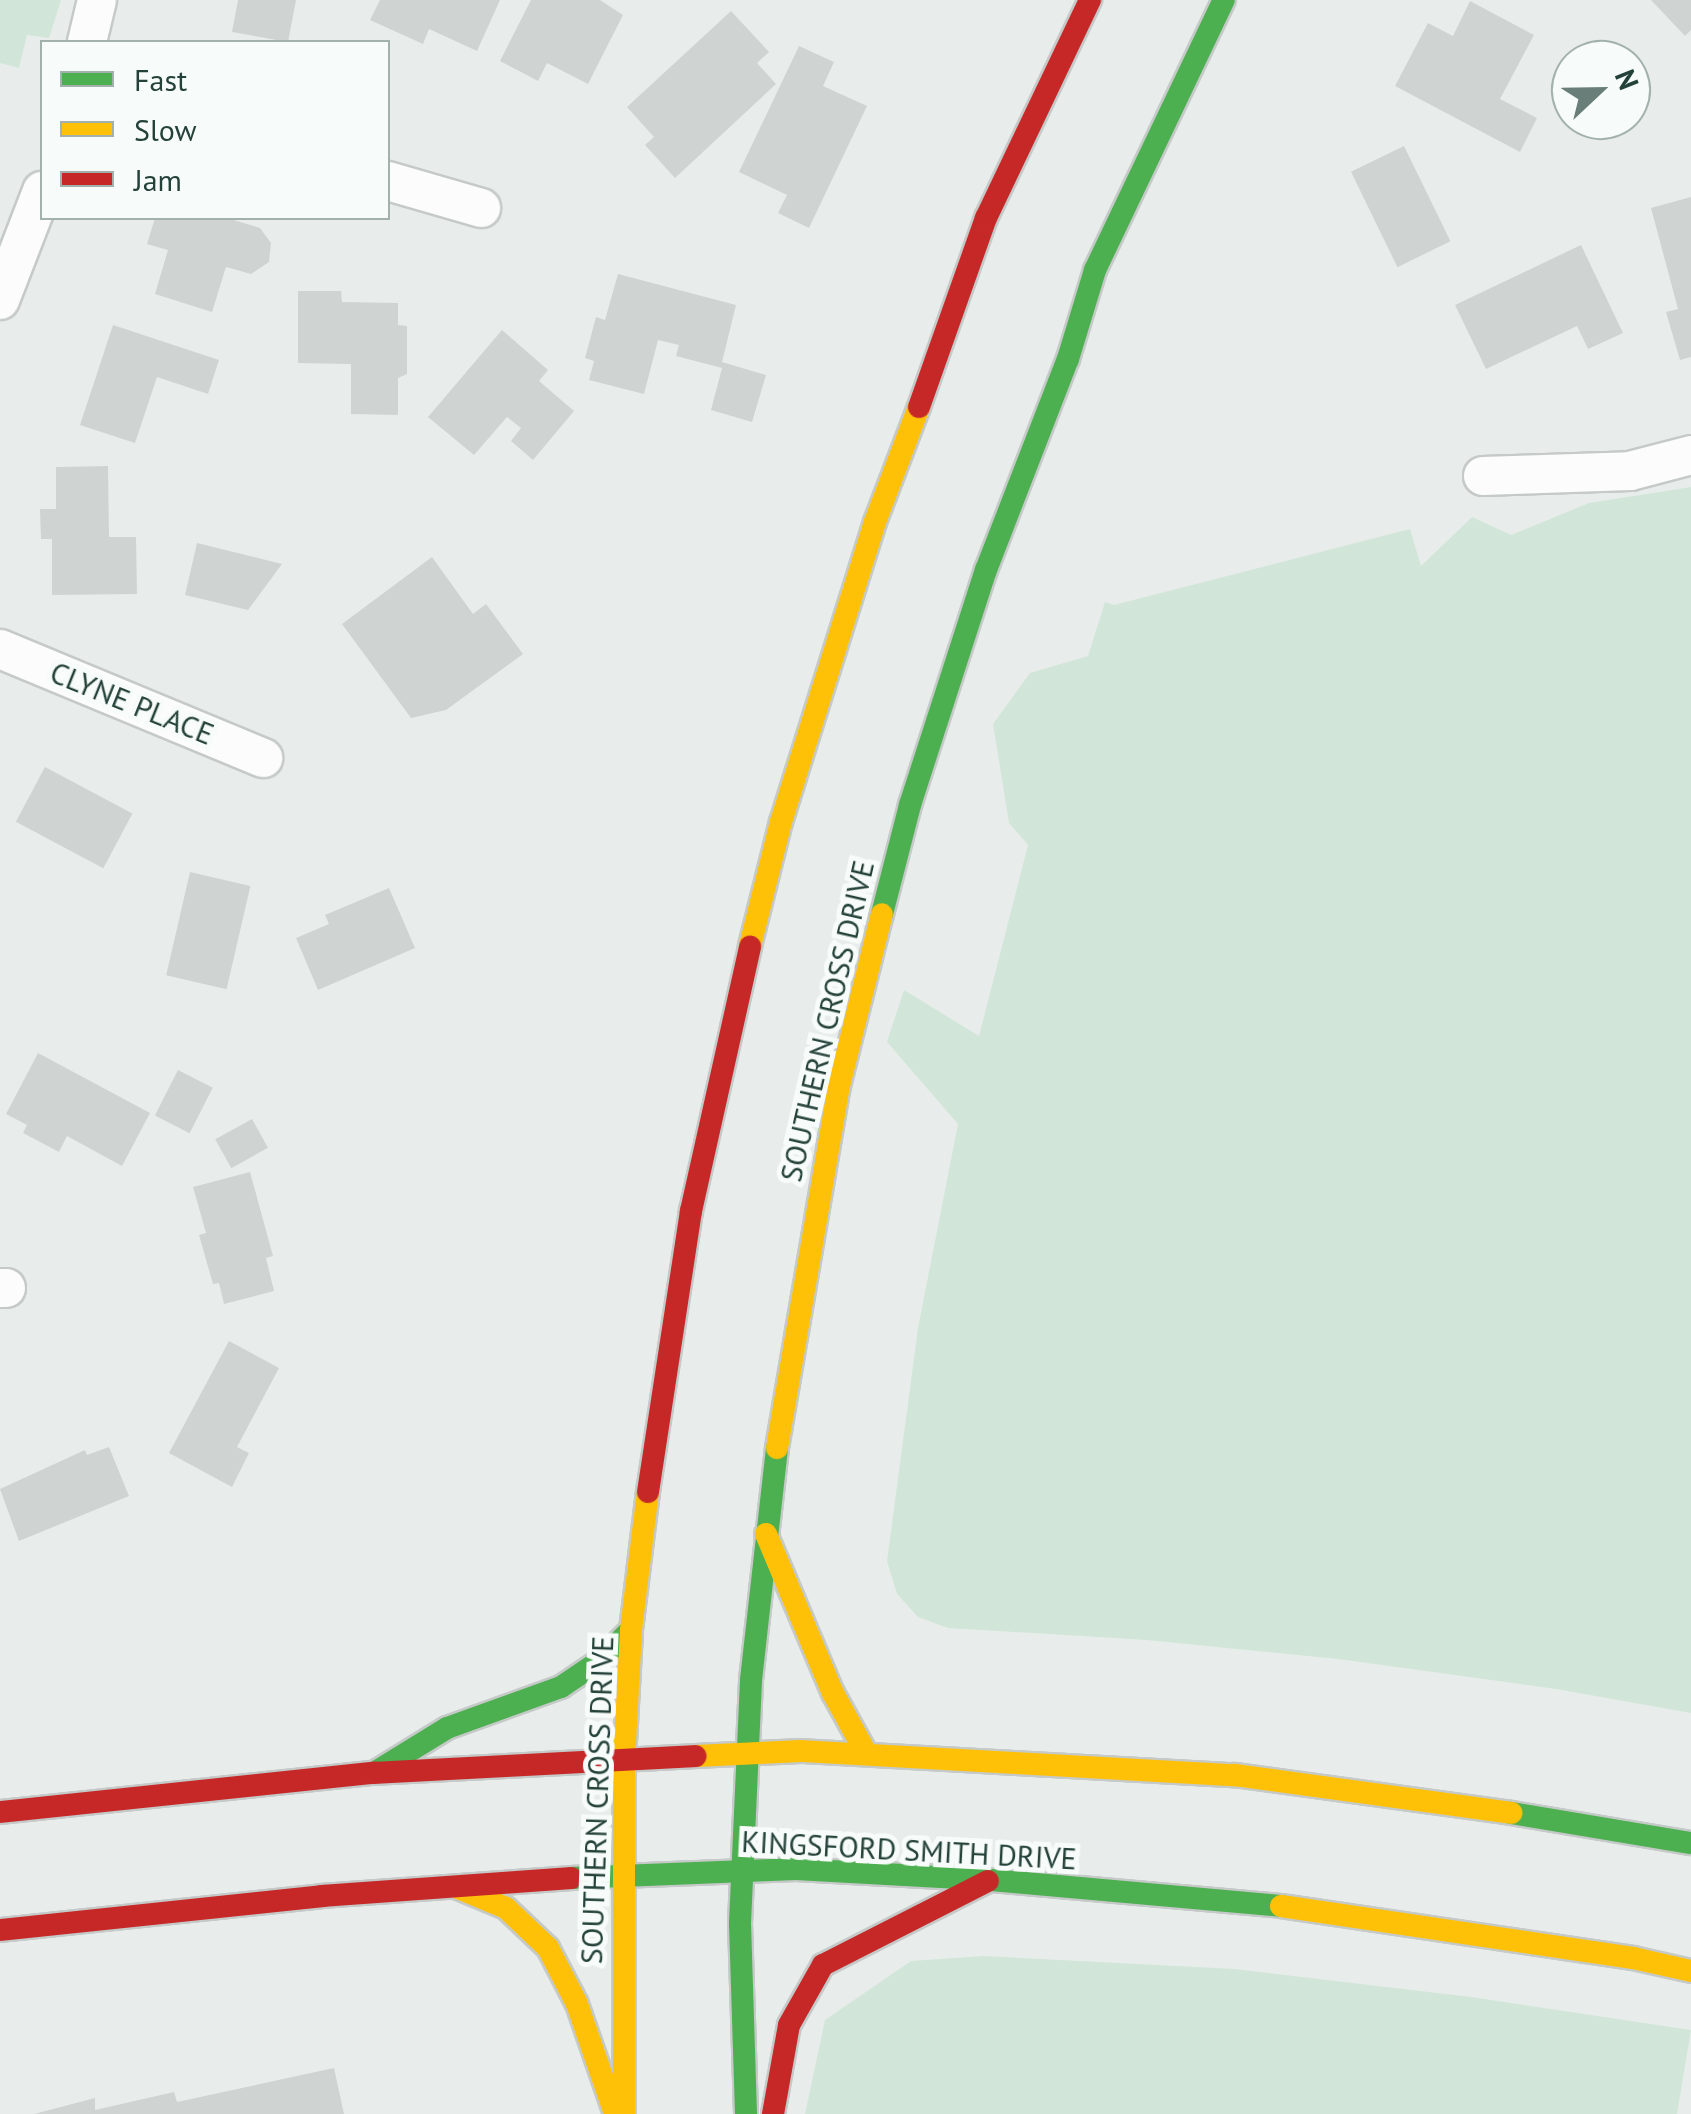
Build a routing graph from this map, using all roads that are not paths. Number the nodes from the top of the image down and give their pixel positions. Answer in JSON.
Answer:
{"nodes":[{"id":1,"x":97,"y":0,"type":"edge"},
{"id":2,"x":1090,"y":0,"type":"edge"},
{"id":3,"x":1224,"y":0,"type":"edge"},
{"id":4,"x":87,"y":40,"type":"edge"},
{"id":5,"x":390,"y":182,"type":"edge"},
{"id":6,"x":40,"y":196,"type":"edge"},
{"id":7,"x":481,"y":208,"type":"dead end"},
{"id":8,"x":0,"y":300,"type":"edge"},
{"id":9,"x":1691,"y":455,"type":"edge"},
{"id":10,"x":1483,"y":476,"type":"dead end"},
{"id":11,"x":0,"y":649,"type":"edge"},
{"id":12,"x":263,"y":758,"type":"dead end"},
{"id":13,"x":766,"y":1534,"type":"junction"},
{"id":14,"x":632,"y":1630,"type":"junction"},
{"id":15,"x":866,"y":1753,"type":"junction"},
{"id":16,"x":744,"y":1755,"type":"junction"},
{"id":17,"x":624,"y":1761,"type":"junction"},
{"id":18,"x":374,"y":1772,"type":"junction"},
{"id":19,"x":0,"y":1812,"type":"edge"},
{"id":20,"x":1691,"y":1842,"type":"edge"},
{"id":21,"x":741,"y":1870,"type":"junction"},
{"id":22,"x":623,"y":1876,"type":"junction"},
{"id":23,"x":991,"y":1880,"type":"junction"},
{"id":24,"x":456,"y":1886,"type":"junction"},
{"id":25,"x":0,"y":1930,"type":"edge"},
{"id":26,"x":1691,"y":1971,"type":"edge"},
{"id":27,"x":615,"y":2114,"type":"edge"},
{"id":28,"x":624,"y":2114,"type":"edge"},
{"id":29,"x":746,"y":2114,"type":"edge"},
{"id":30,"x":773,"y":2114,"type":"edge"}],
"edges":[{"from":1,"to":4,"type":"street"},
{"from":2,"to":14,"type":"main road","name":"SOUTHERN CROSS DRIVE"},
{"from":3,"to":13,"type":"main road","name":"SOUTHERN CROSS DRIVE"},
{"from":5,"to":7,"type":"street"},
{"from":6,"to":8,"type":"street"},
{"from":9,"to":10,"type":"street"},
{"from":11,"to":12,"type":"street","name":"CLYNE PLACE"},
{"from":13,"to":15,"type":"main road"},
{"from":13,"to":16,"type":"main road","name":"SOUTHERN CROSS DRIVE"},
{"from":14,"to":17,"type":"main road","name":"SOUTHERN CROSS DRIVE"},
{"from":14,"to":18,"type":"main road"},
{"from":15,"to":16,"type":"main road"},
{"from":15,"to":20,"type":"main road"},
{"from":16,"to":17,"type":"main road"},
{"from":16,"to":21,"type":"main road","name":"SOUTHERN CROSS DRIVE"},
{"from":17,"to":18,"type":"main road"},
{"from":17,"to":22,"type":"main road","name":"SOUTHERN CROSS DRIVE"},
{"from":18,"to":19,"type":"main road"},
{"from":21,"to":22,"type":"main road","name":"KINGSFORD SMITH DRIVE"},
{"from":21,"to":23,"type":"main road","name":"KINGSFORD SMITH DRIVE"},
{"from":21,"to":29,"type":"main road","name":"SOUTHERN CROSS DRIVE"},
{"from":22,"to":24,"type":"main road","name":"KINGSFORD SMITH DRIVE"},
{"from":22,"to":28,"type":"main road","name":"SOUTHERN CROSS DRIVE"},
{"from":23,"to":26,"type":"main road","name":"KINGSFORD SMITH DRIVE"},
{"from":23,"to":30,"type":"main road"},
{"from":24,"to":25,"type":"main road","name":"KINGSFORD SMITH DRIVE"},
{"from":24,"to":27,"type":"main road"}]}
